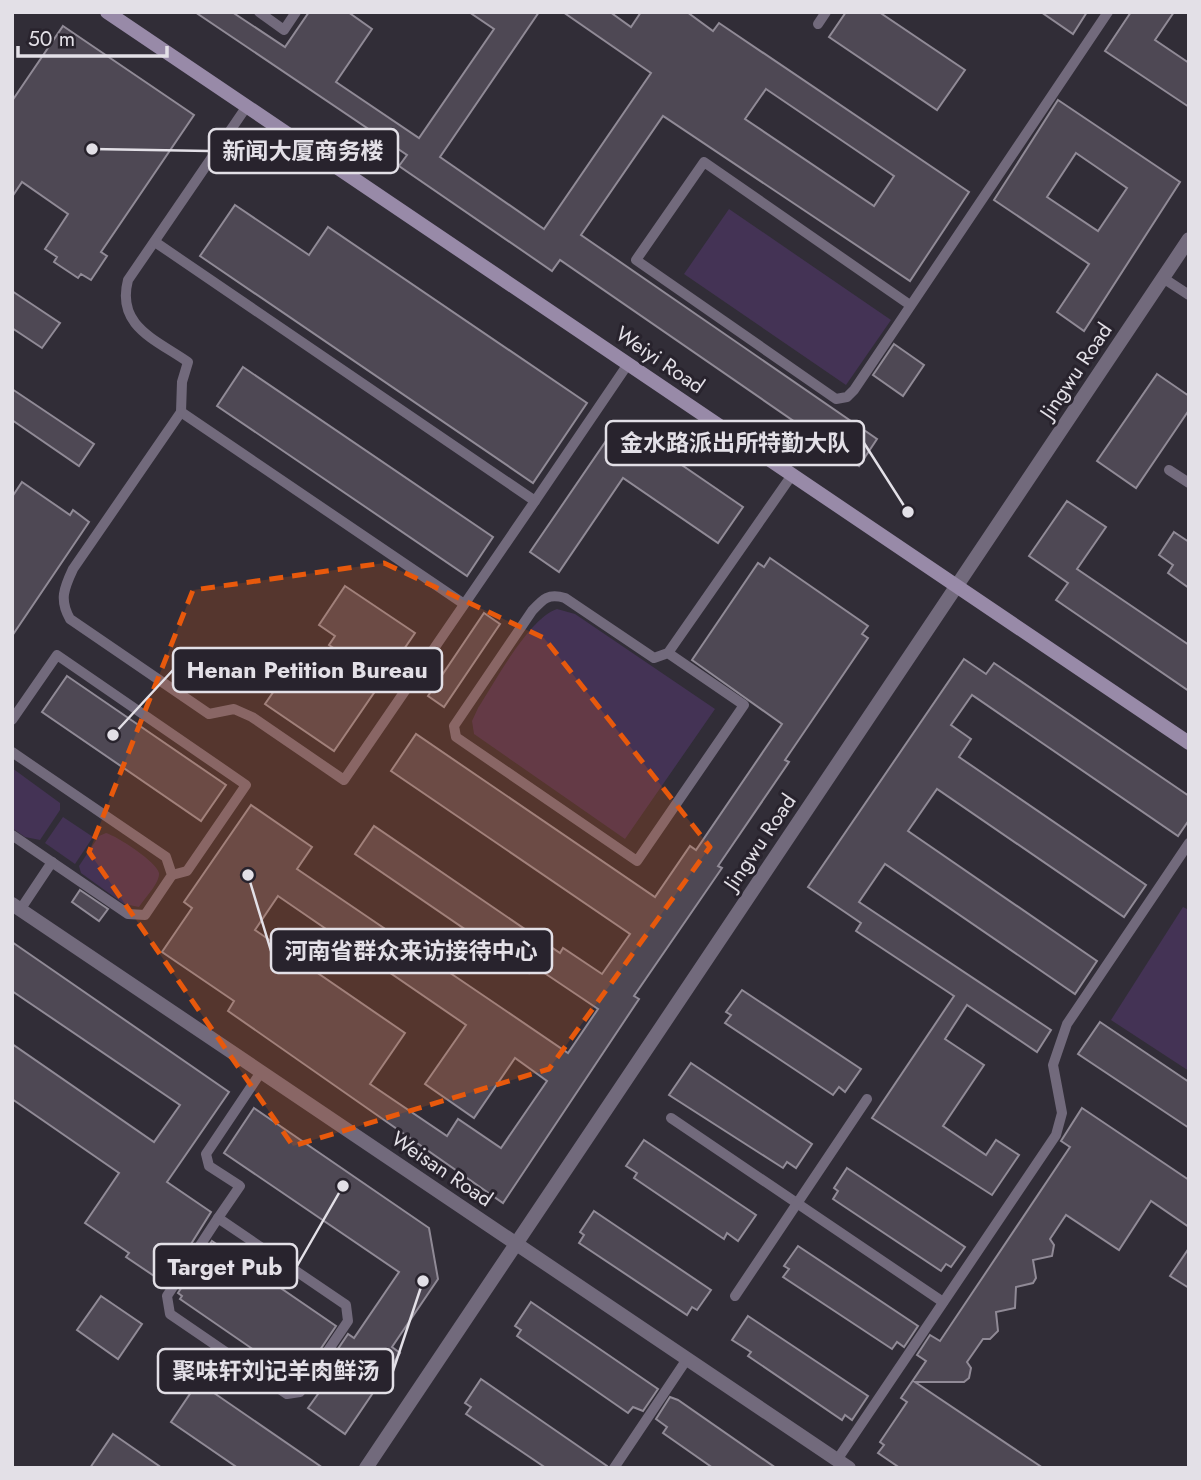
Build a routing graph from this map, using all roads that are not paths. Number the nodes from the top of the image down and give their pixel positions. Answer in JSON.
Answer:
{"nodes":[{"id":1,"x":107,"y":12,"type":"edge"},
{"id":2,"x":259,"y":12,"type":"edge"},
{"id":3,"x":296,"y":12,"type":"edge"},
{"id":4,"x":826,"y":12,"type":"edge"},
{"id":5,"x":1108,"y":12,"type":"edge"},
{"id":6,"x":818,"y":24,"type":"dead end"},
{"id":7,"x":247,"y":106,"type":"junction"},
{"id":8,"x":1189,"y":239,"type":"edge"},
{"id":9,"x":155,"y":242,"type":"junction"},
{"id":10,"x":1163,"y":278,"type":"junction"},
{"id":11,"x":1189,"y":295,"type":"edge"},
{"id":12,"x":910,"y":306,"type":"junction"},
{"id":13,"x":628,"y":364,"type":"junction"},
{"id":14,"x":181,"y":412,"type":"junction"},
{"id":15,"x":1169,"y":470,"type":"dead end"},
{"id":16,"x":792,"y":475,"type":"junction"},
{"id":17,"x":1189,"y":483,"type":"edge"},
{"id":18,"x":535,"y":501,"type":"junction"},
{"id":19,"x":957,"y":586,"type":"junction"},
{"id":20,"x":464,"y":604,"type":"junction"},
{"id":21,"x":668,"y":653,"type":"junction"},
{"id":22,"x":12,"y":720,"type":"edge"},
{"id":23,"x":1189,"y":743,"type":"edge"},
{"id":24,"x":12,"y":752,"type":"edge"},
{"id":25,"x":12,"y":835,"type":"edge"},
{"id":26,"x":1189,"y":844,"type":"edge"},
{"id":27,"x":52,"y":862,"type":"junction"},
{"id":28,"x":172,"y":875,"type":"junction"},
{"id":29,"x":16,"y":907,"type":"edge"},
{"id":30,"x":261,"y":1072,"type":"junction"},
{"id":31,"x":867,"y":1099,"type":"dead end"},
{"id":32,"x":671,"y":1118,"type":"dead end"},
{"id":33,"x":797,"y":1203,"type":"junction"},
{"id":34,"x":218,"y":1219,"type":"junction"},
{"id":35,"x":516,"y":1244,"type":"junction"},
{"id":36,"x":734,"y":1296,"type":"dead end"},
{"id":37,"x":943,"y":1302,"type":"junction"},
{"id":38,"x":687,"y":1359,"type":"junction"},
{"id":39,"x":841,"y":1464,"type":"edge"},
{"id":40,"x":366,"y":1468,"type":"edge"},
{"id":41,"x":614,"y":1468,"type":"edge"}],
"edges":[{"from":1,"to":7,"type":"street","name":"Weiyi Road"},
{"from":2,"to":3,"type":"lane"},
{"from":4,"to":6,"type":"lane"},
{"from":5,"to":12,"type":"lane"},
{"from":7,"to":9,"type":"lane"},
{"from":7,"to":13,"type":"street","name":"Weiyi Road"},
{"from":8,"to":10,"type":"street","name":"Jingwu Road"},
{"from":9,"to":14,"type":"lane"},
{"from":9,"to":18,"type":"lane"},
{"from":10,"to":11,"type":"lane"},
{"from":10,"to":19,"type":"street","name":"Jingwu Road"},
{"from":12,"to":12,"type":"lane"},
{"from":13,"to":16,"type":"street","name":"Weiyi Road"},
{"from":13,"to":18,"type":"lane"},
{"from":14,"to":20,"type":"lane"},
{"from":14,"to":20,"type":"lane"},
{"from":15,"to":17,"type":"lane"},
{"from":16,"to":19,"type":"street","name":"Weiyi Road"},
{"from":16,"to":21,"type":"lane"},
{"from":18,"to":20,"type":"lane"},
{"from":19,"to":23,"type":"street","name":"Weiyi Road"},
{"from":19,"to":35,"type":"street","name":"Jingwu Road"},
{"from":21,"to":21,"type":"lane"},
{"from":22,"to":28,"type":"lane"},
{"from":24,"to":28,"type":"lane"},
{"from":25,"to":27,"type":"lane"},
{"from":26,"to":37,"type":"lane"},
{"from":27,"to":28,"type":"lane"},
{"from":27,"to":29,"type":"lane"},
{"from":29,"to":30,"type":"street","name":"Weisan Road"},
{"from":30,"to":34,"type":"lane"},
{"from":30,"to":35,"type":"street","name":"Weisan Road"},
{"from":31,"to":33,"type":"lane"},
{"from":32,"to":33,"type":"lane"},
{"from":33,"to":36,"type":"lane"},
{"from":33,"to":37,"type":"lane"},
{"from":34,"to":34,"type":"lane"},
{"from":35,"to":38,"type":"street","name":"Weisan Road"},
{"from":35,"to":40,"type":"street","name":"Jingwu Road"},
{"from":37,"to":39,"type":"lane"},
{"from":38,"to":39,"type":"street","name":"Weisan Road"},
{"from":38,"to":41,"type":"lane"}]}
